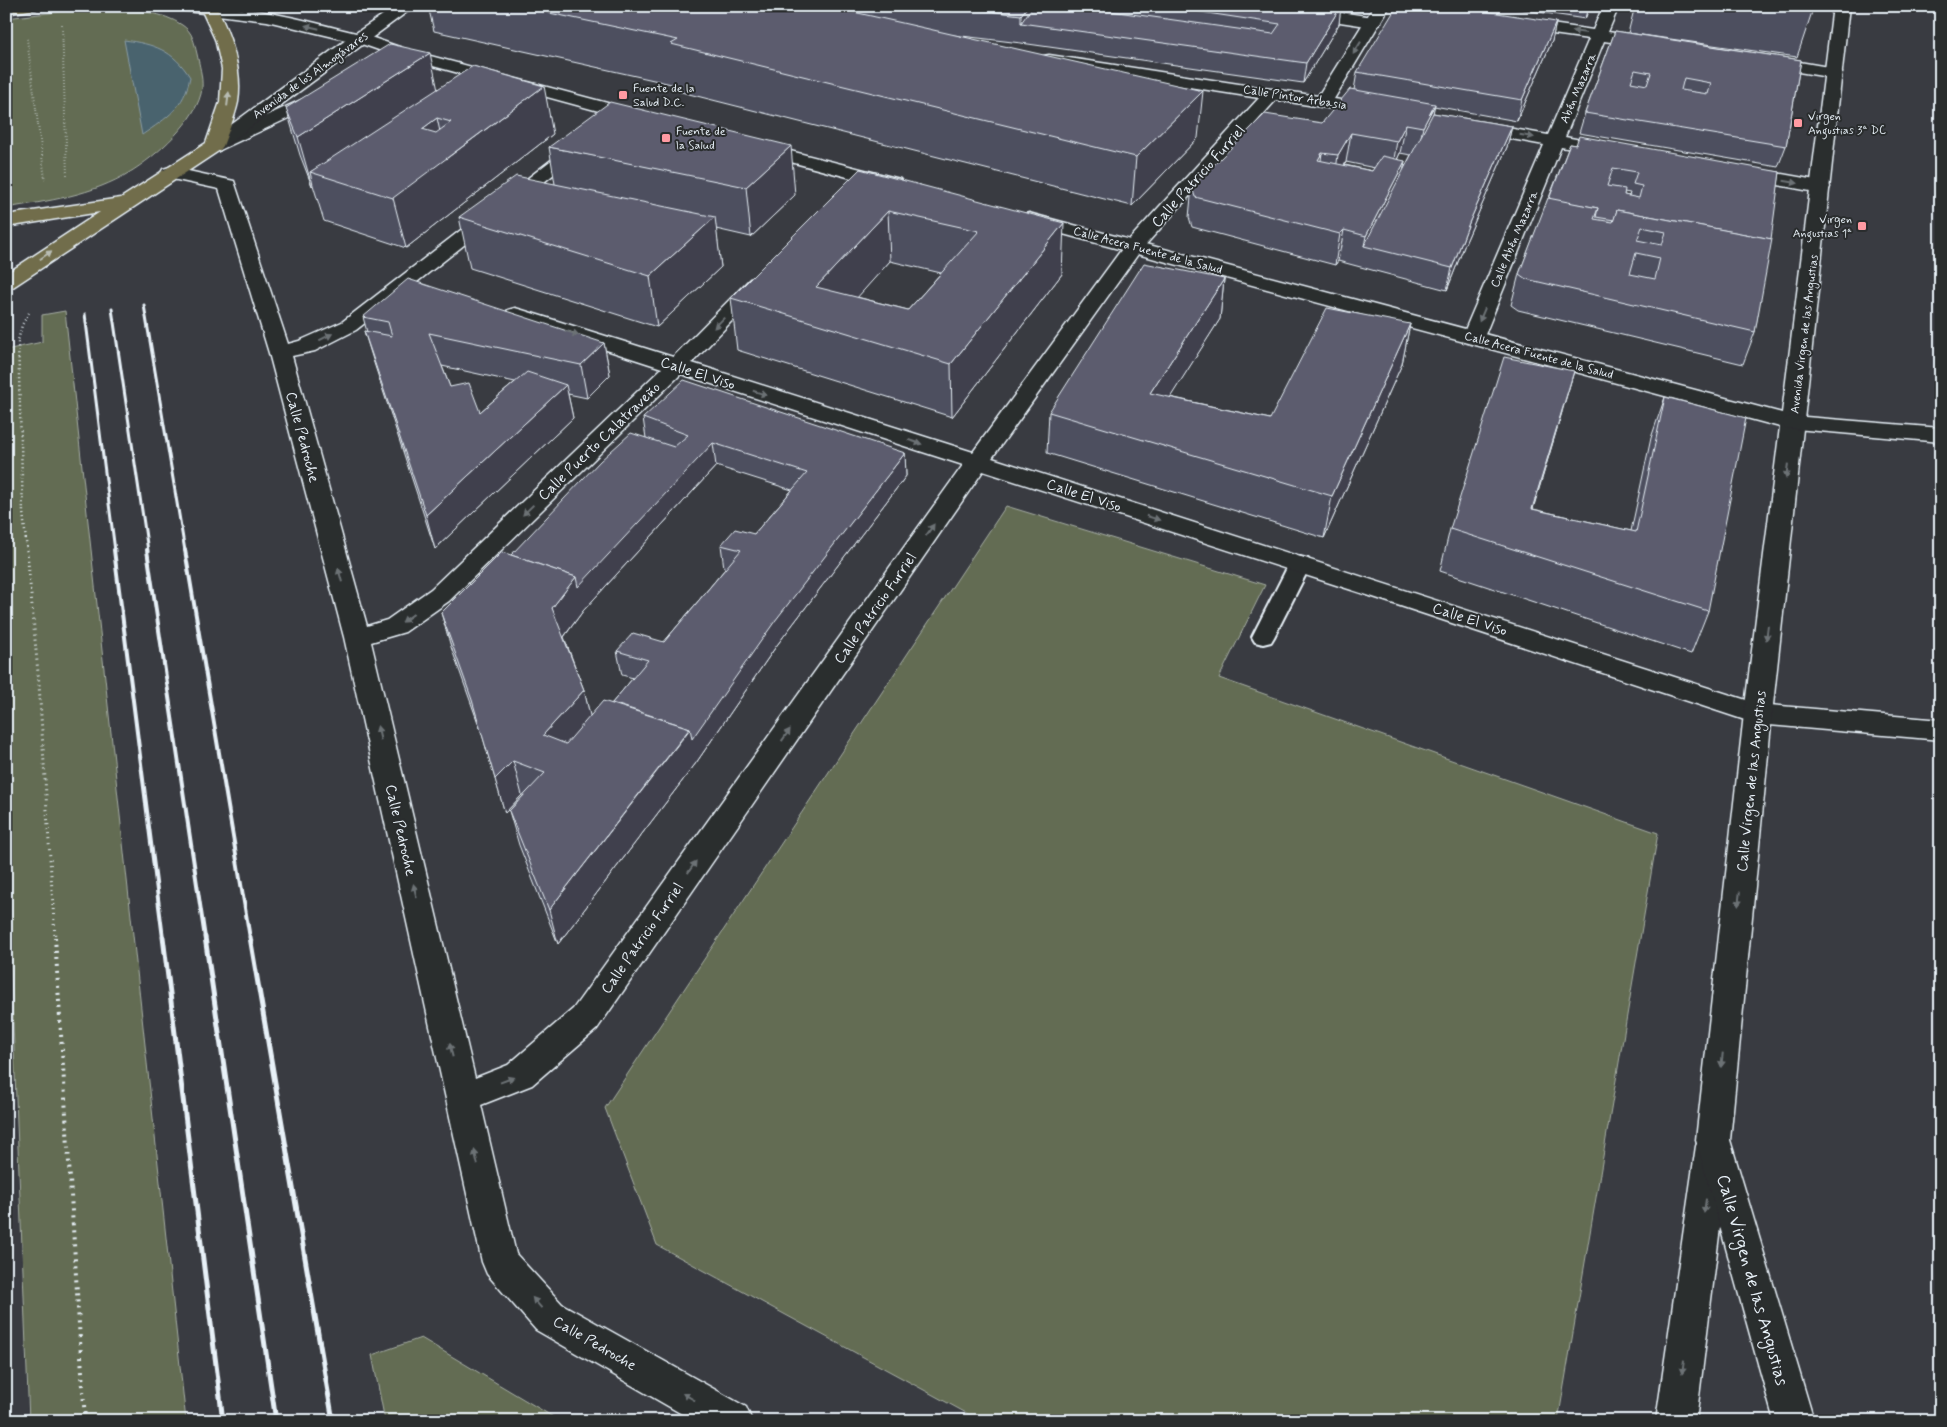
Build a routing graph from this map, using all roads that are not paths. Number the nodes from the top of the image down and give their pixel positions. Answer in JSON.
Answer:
{"nodes":[{"id":1,"x":30,"y":6,"type":"edge"},
{"id":2,"x":177,"y":6,"type":"edge"},
{"id":3,"x":407,"y":6,"type":"edge"},
{"id":4,"x":1268,"y":6,"type":"edge"},
{"id":5,"x":1382,"y":6,"type":"edge"},
{"id":6,"x":1611,"y":6,"type":"edge"},
{"id":7,"x":1842,"y":6,"type":"edge"},
{"id":8,"x":209,"y":8,"type":"edge"},
{"id":9,"x":301,"y":8,"type":"dead end"},
{"id":10,"x":6,"y":9,"type":"edge"},
{"id":11,"x":267,"y":16,"type":"junction"},
{"id":12,"x":1500,"y":21,"type":"edge"},
{"id":13,"x":1373,"y":22,"type":"junction"},
{"id":14,"x":1600,"y":35,"type":"junction"},
{"id":15,"x":359,"y":38,"type":"junction"},
{"id":16,"x":1668,"y":46,"type":"edge"},
{"id":17,"x":1029,"y":57,"type":"edge"},
{"id":18,"x":1746,"y":58,"type":"edge"},
{"id":19,"x":1834,"y":73,"type":"junction"},
{"id":20,"x":422,"y":75,"type":"dead end"},
{"id":21,"x":487,"y":76,"type":"junction"},
{"id":22,"x":333,"y":90,"type":"edge"},
{"id":23,"x":1273,"y":93,"type":"junction"},
{"id":24,"x":1324,"y":101,"type":"junction"},
{"id":25,"x":1392,"y":113,"type":"edge"},
{"id":26,"x":652,"y":120,"type":"edge"},
{"id":27,"x":1459,"y":124,"type":"edge"},
{"id":28,"x":608,"y":125,"type":"junction"},
{"id":29,"x":1556,"y":141,"type":"junction"},
{"id":30,"x":739,"y":143,"type":"edge"},
{"id":31,"x":214,"y":146,"type":"junction"},
{"id":32,"x":1634,"y":155,"type":"edge"},
{"id":33,"x":1723,"y":170,"type":"edge"},
{"id":34,"x":170,"y":173,"type":"junction"},
{"id":35,"x":1822,"y":187,"type":"junction"},
{"id":36,"x":912,"y":188,"type":"edge"},
{"id":37,"x":127,"y":201,"type":"junction"},
{"id":38,"x":1008,"y":213,"type":"edge"},
{"id":39,"x":6,"y":221,"type":"edge"},
{"id":40,"x":1134,"y":246,"type":"junction"},
{"id":41,"x":774,"y":267,"type":"edge"},
{"id":42,"x":409,"y":280,"type":"junction"},
{"id":43,"x":6,"y":283,"type":"edge"},
{"id":44,"x":437,"y":289,"type":"edge"},
{"id":45,"x":492,"y":307,"type":"edge"},
{"id":46,"x":1473,"y":337,"type":"junction"},
{"id":47,"x":280,"y":353,"type":"junction"},
{"id":48,"x":676,"y":366,"type":"junction"},
{"id":49,"x":1793,"y":423,"type":"junction"},
{"id":50,"x":1941,"y":435,"type":"edge"},
{"id":51,"x":978,"y":461,"type":"junction"},
{"id":52,"x":1300,"y":564,"type":"junction"},
{"id":53,"x":357,"y":637,"type":"junction"},
{"id":54,"x":1263,"y":637,"type":"dead end"},
{"id":55,"x":1758,"y":714,"type":"junction"},
{"id":56,"x":1941,"y":730,"type":"edge"},
{"id":57,"x":462,"y":1097,"type":"junction"},
{"id":58,"x":1714,"y":1140,"type":"junction"},
{"id":59,"x":732,"y":1421,"type":"edge"},
{"id":60,"x":1676,"y":1421,"type":"edge"},
{"id":61,"x":1794,"y":1421,"type":"edge"}],
"edges":[{"from":1,"to":10,"type":"main road"},
{"from":2,"to":8,"type":"main road"},
{"from":3,"to":15,"type":"street","name":"Avenida de los Almogávares"},
{"from":4,"to":13,"type":"street"},
{"from":5,"to":13,"type":"street"},
{"from":6,"to":14,"type":"street"},
{"from":7,"to":19,"type":"street","name":"Avenida Virgen de las Angustias"},
{"from":8,"to":11,"type":"street"},
{"from":31,"to":8,"type":"main road","one_way":true},
{"from":9,"to":11,"type":"street"},
{"from":15,"to":11,"type":"street","one_way":true},
{"from":14,"to":12,"type":"street","one_way":true},
{"from":13,"to":24,"type":"street","one_way":true},
{"from":14,"to":16,"type":"street"},
{"from":14,"to":29,"type":"street","name":"Abén Mazarra"},
{"from":15,"to":21,"type":"street"},
{"from":15,"to":31,"type":"street","name":"Avenida de los Almogávares"},
{"from":17,"to":23,"type":"street","name":"Calle Pintor Arbasia"},
{"from":18,"to":19,"type":"street"},
{"from":19,"to":35,"type":"street","name":"Avenida Virgen de las Angustias"},
{"from":20,"to":21,"type":"street"},
{"from":21,"to":28,"type":"street"},
{"from":22,"to":31,"type":"street"},
{"from":23,"to":24,"type":"street","name":"Calle Pintor Arbasia"},
{"from":23,"to":40,"type":"street","name":"Calle Patricio Furriel"},
{"from":24,"to":25,"type":"street","name":"Calle Pintor Arbasia"},
{"from":26,"to":28,"type":"street"},
{"from":27,"to":29,"type":"street","one_way":true},
{"from":28,"to":42,"type":"street"},
{"from":29,"to":32,"type":"street"},
{"from":29,"to":46,"type":"street","name":"Calle Abén Mazarra","one_way":true},
{"from":30,"to":36,"type":"street"},
{"from":31,"to":34,"type":"main road"},
{"from":33,"to":35,"type":"street","one_way":true},
{"from":34,"to":37,"type":"main road"},
{"from":34,"to":47,"type":"street","name":"Calle Pedroche"},
{"from":35,"to":49,"type":"street","name":"Avenida Virgen de las Angustias"},
{"from":37,"to":39,"type":"main road"},
{"from":43,"to":37,"type":"main road","one_way":true},
{"from":38,"to":40,"type":"street","name":"Calle Acera Fuente de la Salud"},
{"from":40,"to":46,"type":"street","name":"Calle Acera Fuente de la Salud"},
{"from":40,"to":51,"type":"street","name":"Calle Patricio Furriel"},
{"from":41,"to":48,"type":"street","name":"Calle Puerto Calatraveño","one_way":true},
{"from":42,"to":44,"type":"street"},
{"from":47,"to":42,"type":"street","one_way":true},
{"from":45,"to":48,"type":"street","name":"Calle El Viso","one_way":true},
{"from":46,"to":49,"type":"street","name":"Calle Acera Fuente de la Salud"},
{"from":53,"to":47,"type":"street","name":"Calle Pedroche","one_way":true},
{"from":48,"to":51,"type":"street","name":"Calle El Viso","one_way":true},
{"from":48,"to":53,"type":"street","name":"Calle Puerto Calatraveño","one_way":true},
{"from":49,"to":50,"type":"street","name":"Calle Acera Fuente de la Salud"},
{"from":49,"to":55,"type":"street","name":"Calle Virgen de las Angustias","one_way":true},
{"from":51,"to":52,"type":"street","name":"Calle El Viso","one_way":true},
{"from":57,"to":51,"type":"street","name":"Calle Patricio Furriel","one_way":true},
{"from":52,"to":54,"type":"lane"},
{"from":52,"to":55,"type":"street","name":"Calle El Viso"},
{"from":57,"to":53,"type":"street","name":"Calle Pedroche","one_way":true},
{"from":55,"to":56,"type":"street","name":"Calle El Viso"},
{"from":55,"to":58,"type":"street","name":"Calle Virgen de las Angustias","one_way":true},
{"from":59,"to":57,"type":"street","name":"Calle Pedroche","one_way":true},
{"from":58,"to":60,"type":"street","name":"Calle Virgen de las Angustias","one_way":true},
{"from":58,"to":61,"type":"street","name":"Calle Virgen de las Angustias"}]}
